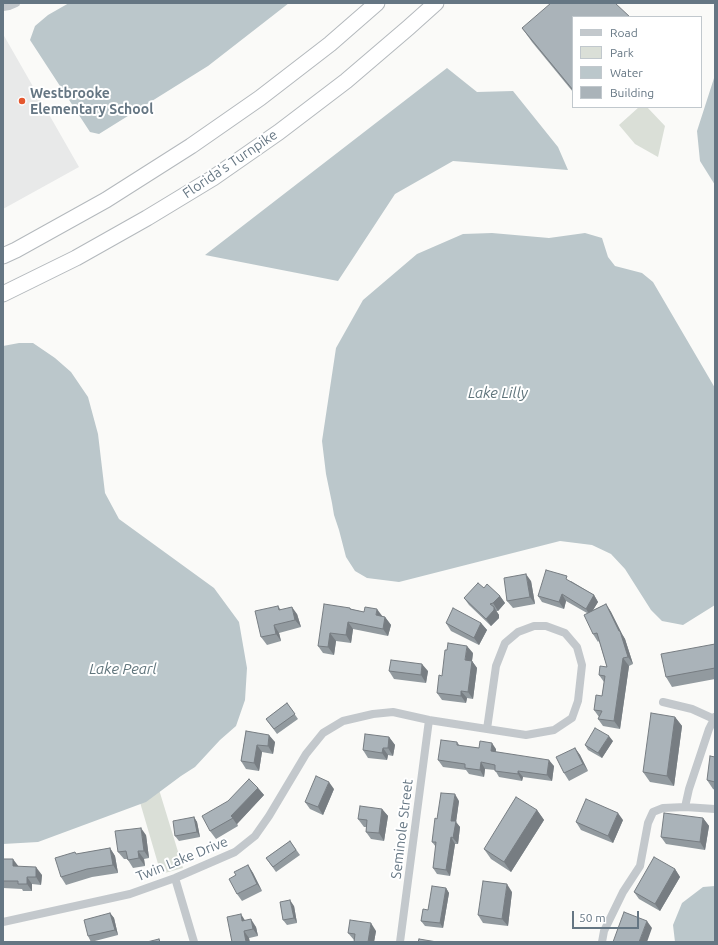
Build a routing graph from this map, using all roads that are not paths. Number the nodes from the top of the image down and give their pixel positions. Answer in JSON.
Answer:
{"nodes":[{"id":1,"x":16,"y":3,"type":"edge"},
{"id":2,"x":377,"y":3,"type":"edge"},
{"id":3,"x":436,"y":3,"type":"edge"},
{"id":4,"x":3,"y":7,"type":"edge"},
{"id":5,"x":3,"y":256,"type":"edge"},
{"id":6,"x":3,"y":294,"type":"edge"},
{"id":7,"x":663,"y":702,"type":"dead end"},
{"id":8,"x":715,"y":718,"type":"edge"},
{"id":9,"x":429,"y":720,"type":"junction"},
{"id":10,"x":487,"y":729,"type":"junction"},
{"id":11,"x":685,"y":806,"type":"junction"},
{"id":12,"x":715,"y":809,"type":"edge"},
{"id":13,"x":175,"y":878,"type":"junction"},
{"id":14,"x":3,"y":922,"type":"edge"},
{"id":15,"x":194,"y":942,"type":"edge"},
{"id":16,"x":400,"y":942,"type":"edge"},
{"id":17,"x":602,"y":942,"type":"edge"}],
"edges":[{"from":1,"to":4,"type":"street"},
{"from":2,"to":5,"type":"highway"},
{"from":3,"to":6,"type":"highway","name":"Florida's Turnpike"},
{"from":7,"to":8,"type":"street"},
{"from":8,"to":11,"type":"street"},
{"from":9,"to":10,"type":"street","name":"Twin Lake Drive"},
{"from":9,"to":13,"type":"street","name":"Twin Lake Drive"},
{"from":9,"to":16,"type":"street","name":"Seminole Street"},
{"from":10,"to":10,"type":"street"},
{"from":11,"to":12,"type":"street"},
{"from":11,"to":17,"type":"street"},
{"from":13,"to":14,"type":"street","name":"Twin Lake Drive"},
{"from":13,"to":15,"type":"street"}]}
